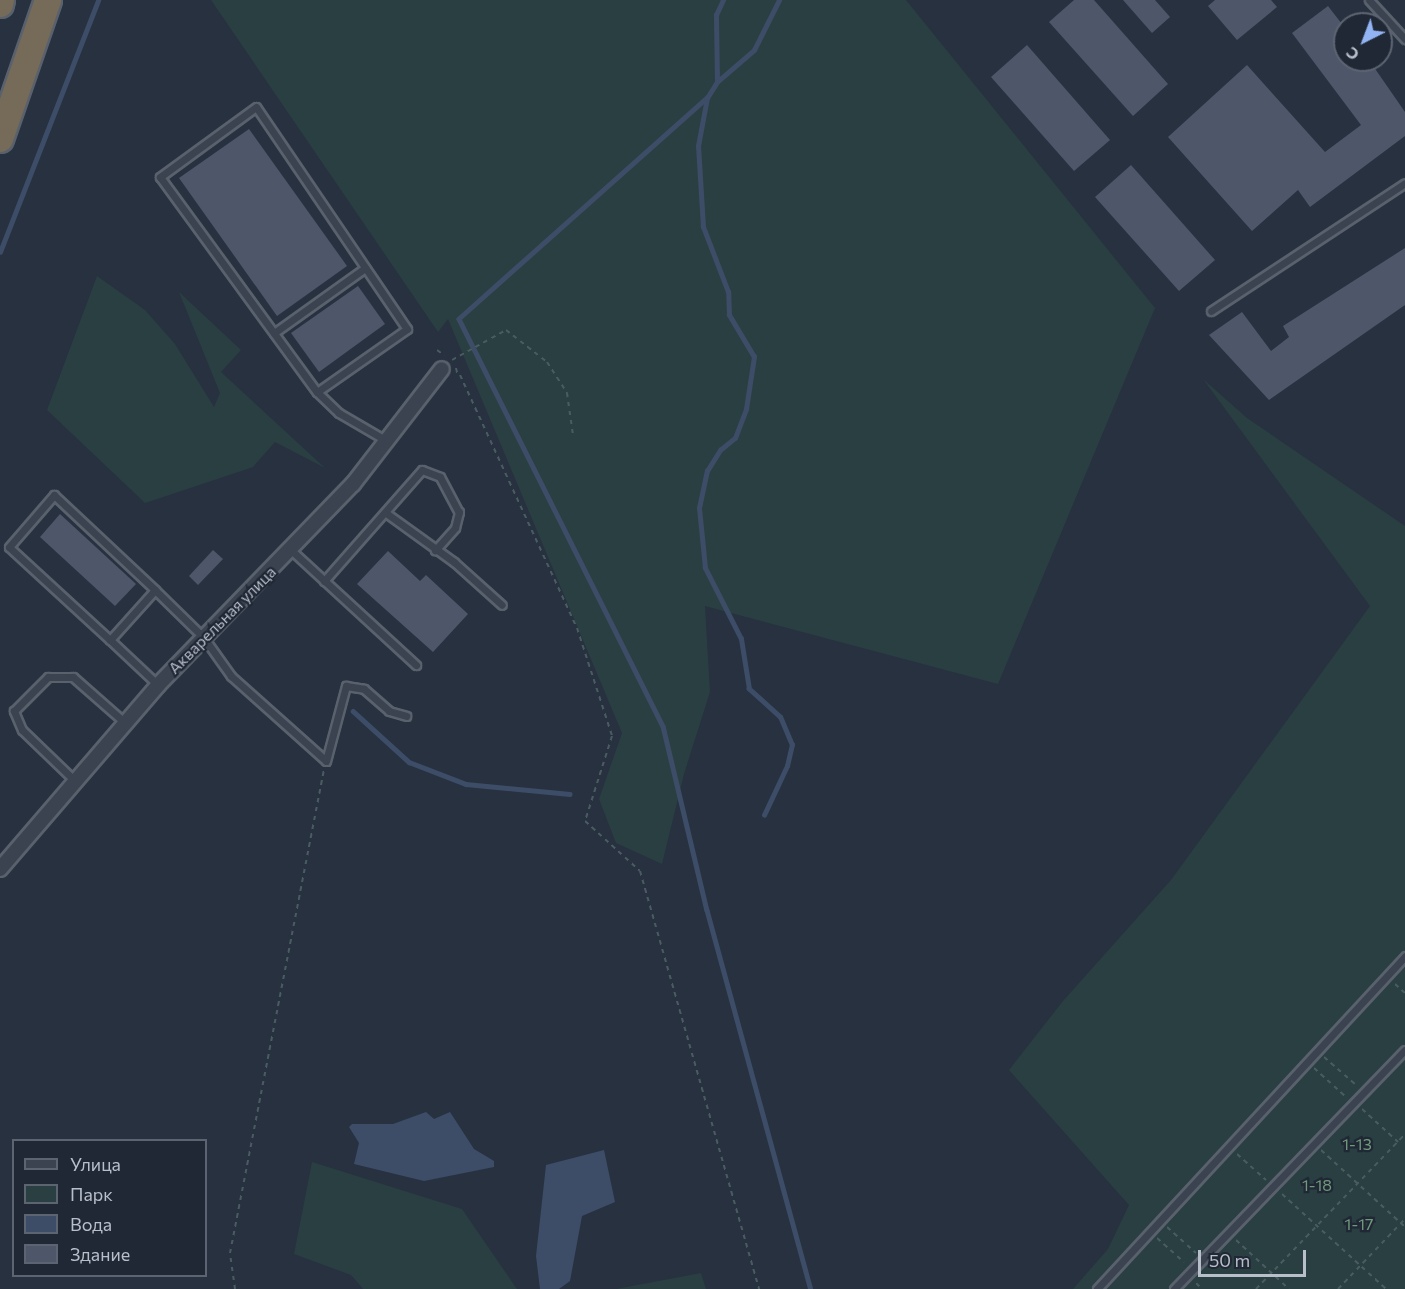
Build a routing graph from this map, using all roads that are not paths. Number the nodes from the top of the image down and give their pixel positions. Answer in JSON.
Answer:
{"nodes":[{"id":1,"x":48,"y":0,"type":"edge"},
{"id":2,"x":1369,"y":0,"type":"edge"},
{"id":3,"x":1405,"y":39,"type":"edge"},
{"id":4,"x":0,"y":139,"type":"edge"},
{"id":5,"x":1405,"y":183,"type":"edge"},
{"id":6,"x":365,"y":268,"type":"junction"},
{"id":7,"x":1211,"y":310,"type":"dead end"},
{"id":8,"x":273,"y":333,"type":"junction"},
{"id":9,"x":442,"y":369,"type":"road end"},
{"id":10,"x":317,"y":392,"type":"junction"},
{"id":11,"x":387,"y":441,"type":"junction"},
{"id":12,"x":386,"y":513,"type":"junction"},
{"id":13,"x":291,"y":550,"type":"junction"},
{"id":14,"x":435,"y":550,"type":"junction"},
{"id":15,"x":324,"y":581,"type":"junction"},
{"id":16,"x":154,"y":590,"type":"junction"},
{"id":17,"x":502,"y":605,"type":"dead end"},
{"id":18,"x":204,"y":638,"type":"junction"},
{"id":19,"x":110,"y":640,"type":"junction"},
{"id":20,"x":416,"y":665,"type":"dead end"},
{"id":21,"x":158,"y":685,"type":"junction"},
{"id":22,"x":406,"y":716,"type":"dead end"},
{"id":23,"x":124,"y":722,"type":"junction"},
{"id":24,"x":74,"y":780,"type":"junction"},
{"id":25,"x":0,"y":869,"type":"edge"},
{"id":26,"x":1405,"y":956,"type":"edge"},
{"id":27,"x":1405,"y":1050,"type":"edge"},
{"id":28,"x":1097,"y":1289,"type":"edge"},
{"id":29,"x":1174,"y":1289,"type":"edge"}],
"edges":[{"from":1,"to":4,"type":"highway"},
{"from":2,"to":3,"type":"lane"},
{"from":5,"to":7,"type":"lane"},
{"from":6,"to":8,"type":"lane"},
{"from":6,"to":8,"type":"lane"},
{"from":6,"to":10,"type":"lane"},
{"from":8,"to":10,"type":"lane"},
{"from":9,"to":11,"type":"street","name":"Акварельная улица"},
{"from":10,"to":11,"type":"lane"},
{"from":11,"to":13,"type":"street","name":"Акварельная улица"},
{"from":12,"to":14,"type":"lane"},
{"from":12,"to":14,"type":"lane"},
{"from":12,"to":15,"type":"lane"},
{"from":13,"to":15,"type":"lane"},
{"from":13,"to":18,"type":"street","name":"Акварельная улица"},
{"from":14,"to":17,"type":"lane"},
{"from":15,"to":20,"type":"lane"},
{"from":16,"to":18,"type":"lane"},
{"from":16,"to":19,"type":"lane"},
{"from":16,"to":19,"type":"lane"},
{"from":18,"to":21,"type":"street","name":"Акварельная улица"},
{"from":18,"to":22,"type":"lane"},
{"from":19,"to":21,"type":"lane"},
{"from":21,"to":23,"type":"street","name":"Акварельная улица"},
{"from":23,"to":24,"type":"street","name":"Акварельная улица"},
{"from":23,"to":24,"type":"lane"},
{"from":24,"to":25,"type":"street","name":"Акварельная улица"},
{"from":26,"to":28,"type":"lane"},
{"from":27,"to":29,"type":"lane"}]}
